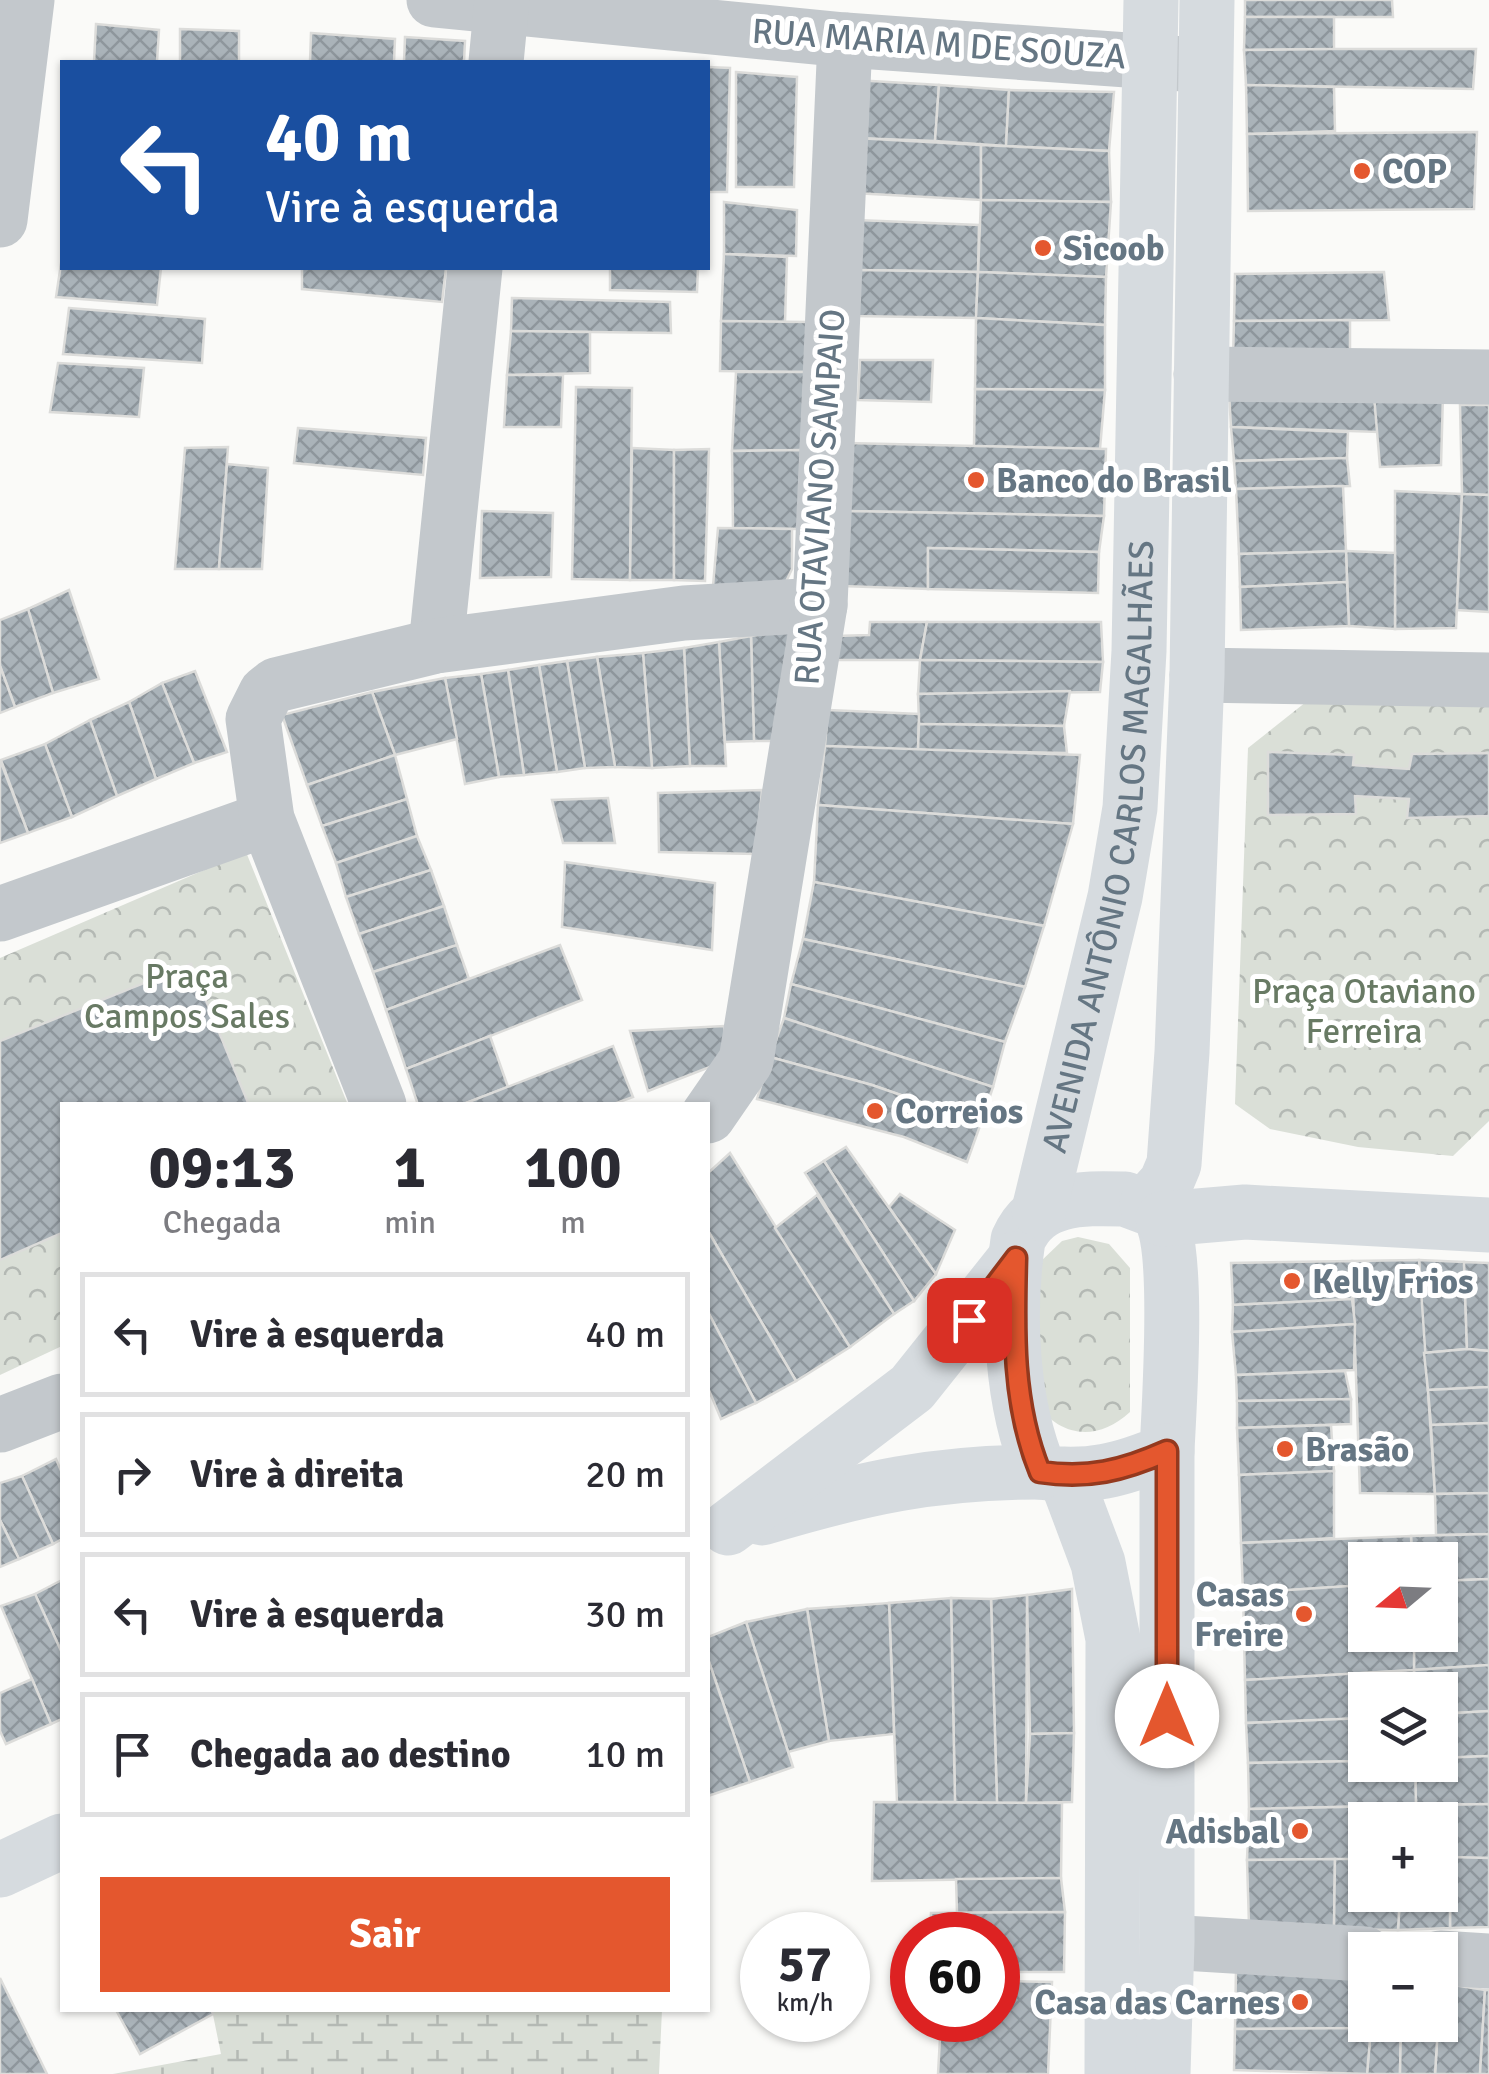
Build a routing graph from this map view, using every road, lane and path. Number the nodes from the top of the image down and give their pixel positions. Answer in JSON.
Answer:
{"nodes":[{"id":1,"x":27,"y":0,"type":"edge"},
{"id":2,"x":434,"y":0,"type":"edge"},
{"id":3,"x":1151,"y":0,"type":"edge"},
{"id":4,"x":1208,"y":0,"type":"edge"},
{"id":5,"x":502,"y":3,"type":"edge"},
{"id":6,"x":844,"y":40,"type":"junction"},
{"id":7,"x":496,"y":60,"type":"edge"},
{"id":8,"x":1150,"y":60,"type":"junction"},
{"id":9,"x":1206,"y":66,"type":"junction"},
{"id":10,"x":0,"y":220,"type":"edge"},
{"id":11,"x":475,"y":270,"type":"edge"},
{"id":12,"x":1201,"y":374,"type":"junction"},
{"id":13,"x":1489,"y":377,"type":"edge"},
{"id":14,"x":820,"y":605,"type":"junction"},
{"id":15,"x":436,"y":646,"type":"junction"},
{"id":16,"x":1197,"y":675,"type":"junction"},
{"id":17,"x":1489,"y":680,"type":"edge"},
{"id":18,"x":268,"y":820,"type":"junction"},
{"id":19,"x":0,"y":914,"type":"edge"},
{"id":20,"x":378,"y":1102,"type":"edge"},
{"id":21,"x":710,"y":1113,"type":"edge"},
{"id":22,"x":1176,"y":1132,"type":"junction"},
{"id":23,"x":1039,"y":1210,"type":"junction"},
{"id":24,"x":1245,"y":1212,"type":"junction"},
{"id":25,"x":1298,"y":1214,"type":"junction"},
{"id":26,"x":1159,"y":1225,"type":"junction"},
{"id":27,"x":1489,"y":1226,"type":"edge"},
{"id":28,"x":1016,"y":1258,"type":"junction"},
{"id":29,"x":60,"y":1402,"type":"edge"},
{"id":30,"x":0,"y":1426,"type":"edge"},
{"id":31,"x":1167,"y":1451,"type":"junction"},
{"id":32,"x":1052,"y":1474,"type":"junction"},
{"id":33,"x":718,"y":1533,"type":"edge"},
{"id":34,"x":60,"y":1842,"type":"edge"},
{"id":35,"x":0,"y":1870,"type":"edge"},
{"id":36,"x":1168,"y":1942,"type":"junction"},
{"id":37,"x":1348,"y":1953,"type":"edge"},
{"id":38,"x":1458,"y":1959,"type":"edge"},
{"id":39,"x":1489,"y":1961,"type":"edge"},
{"id":40,"x":1112,"y":2074,"type":"edge"},
{"id":41,"x":1163,"y":2074,"type":"edge"}],
"edges":[{"from":1,"to":10,"type":"street"},
{"from":2,"to":5,"type":"street","name":"RUA MARIA M DE SOUZA"},
{"from":3,"to":8,"type":"main road","name":"AVENIDA ANTÔNIO CARLOS MAGALHÃES"},
{"from":4,"to":9,"type":"main road","name":"AVENIDA ANTÔNIO CARLOS MAGALHÃES"},
{"from":5,"to":6,"type":"street","name":"RUA MARIA M DE SOUZA"},
{"from":5,"to":7,"type":"street"},
{"from":6,"to":8,"type":"street","name":"RUA MARIA M DE SOUZA"},
{"from":6,"to":14,"type":"street","name":"RUA OTAVIANO SAMPAIO"},
{"from":8,"to":9,"type":"street","name":"RUA MARIA M DE SOUZA"},
{"from":8,"to":23,"type":"main road","name":"AVENIDA ANTÔNIO CARLOS MAGALHÃES"},
{"from":9,"to":12,"type":"main road","name":"AVENIDA ANTÔNIO CARLOS MAGALHÃES"},
{"from":11,"to":15,"type":"street"},
{"from":12,"to":13,"type":"street"},
{"from":12,"to":16,"type":"main road","name":"AVENIDA ANTÔNIO CARLOS MAGALHÃES"},
{"from":14,"to":15,"type":"street"},
{"from":14,"to":21,"type":"street","name":"RUA OTAVIANO SAMPAIO"},
{"from":15,"to":18,"type":"street"},
{"from":16,"to":17,"type":"street"},
{"from":16,"to":22,"type":"main road","name":"AVENIDA ANTÔNIO CARLOS MAGALHÃES"},
{"from":18,"to":19,"type":"street"},
{"from":18,"to":20,"type":"street"},
{"from":22,"to":24,"type":"main road"},
{"from":22,"to":26,"type":"main road","name":"AVENIDA ANTÔNIO CARLOS MAGALHÃES"},
{"from":23,"to":26,"type":"main road"},
{"from":23,"to":28,"type":"main road","name":"AVENIDA ANTÔNIO CARLOS MAGALHÃES"},
{"from":24,"to":25,"type":"main road"},
{"from":24,"to":26,"type":"main road"},
{"from":25,"to":26,"type":"main road"},
{"from":25,"to":27,"type":"main road"},
{"from":26,"to":31,"type":"main road"},
{"from":28,"to":32,"type":"main road"},
{"from":28,"to":33,"type":"main road"},
{"from":29,"to":30,"type":"street"},
{"from":31,"to":32,"type":"main road"},
{"from":31,"to":36,"type":"main road"},
{"from":32,"to":33,"type":"main road"},
{"from":32,"to":40,"type":"main road"},
{"from":34,"to":35,"type":"main road"},
{"from":36,"to":37,"type":"street"},
{"from":36,"to":41,"type":"main road"},
{"from":38,"to":39,"type":"street"}]}
